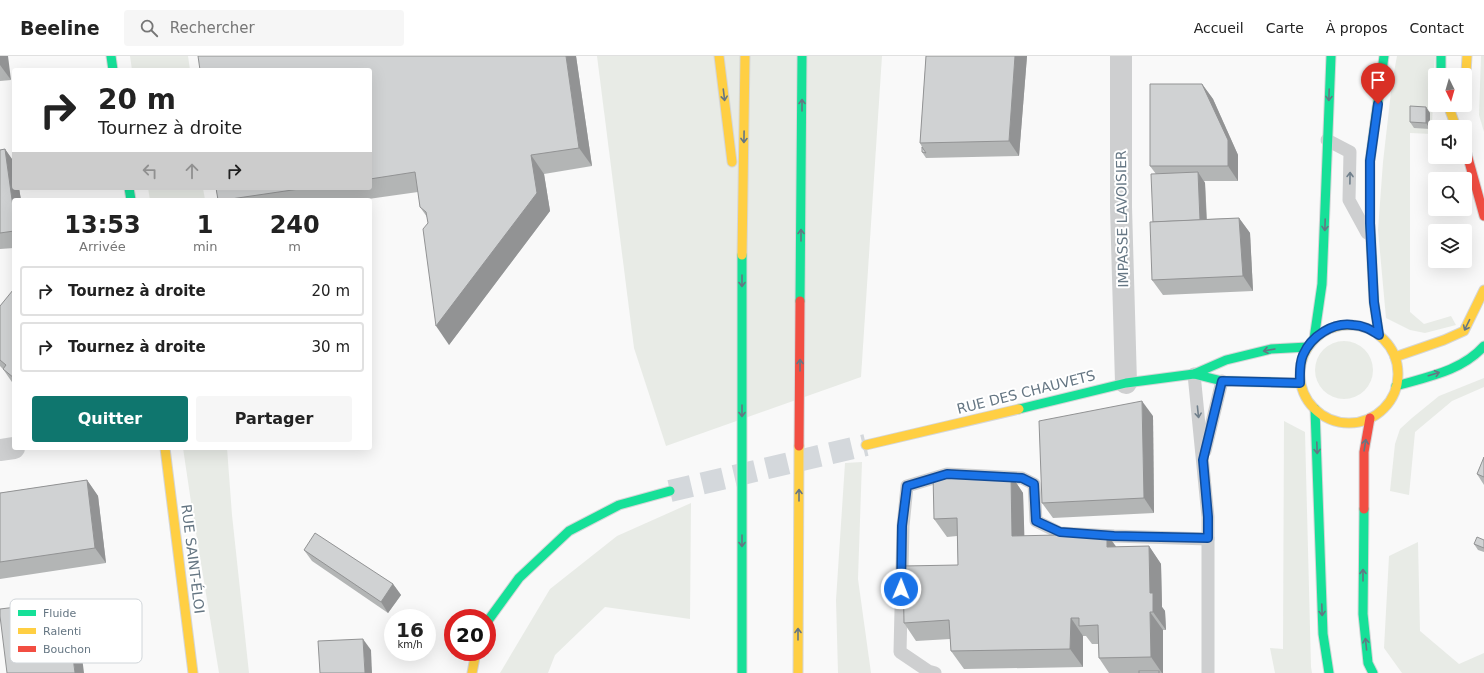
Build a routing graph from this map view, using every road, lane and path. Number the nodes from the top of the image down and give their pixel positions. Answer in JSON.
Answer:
{"nodes":[{"id":1,"x":111,"y":56,"type":"edge"},
{"id":2,"x":719,"y":56,"type":"edge"},
{"id":3,"x":745,"y":56,"type":"edge"},
{"id":4,"x":802,"y":56,"type":"edge"},
{"id":5,"x":1121,"y":56,"type":"edge"},
{"id":6,"x":1331,"y":56,"type":"edge"},
{"id":7,"x":1384,"y":56,"type":"edge"},
{"id":8,"x":1441,"y":56,"type":"edge"},
{"id":9,"x":1467,"y":56,"type":"edge"},
{"id":10,"x":113,"y":68,"type":"edge"},
{"id":11,"x":1441,"y":68,"type":"edge"},
{"id":12,"x":1466,"y":68,"type":"edge"},
{"id":13,"x":1327,"y":140,"type":"junction"},
{"id":14,"x":1470,"y":164,"type":"edge"},
{"id":15,"x":1484,"y":216,"type":"edge"},
{"id":16,"x":1371,"y":240,"type":"junction"},
{"id":17,"x":742,"y":242,"type":"junction"},
{"id":18,"x":1484,"y":290,"type":"edge"},
{"id":19,"x":1379,"y":335,"type":"junction"},
{"id":20,"x":1314,"y":339,"type":"junction"},
{"id":21,"x":1484,"y":346,"type":"edge"},
{"id":22,"x":1308,"y":347,"type":"junction"},
{"id":23,"x":1395,"y":357,"type":"junction"},
{"id":24,"x":1194,"y":374,"type":"junction"},
{"id":25,"x":1222,"y":381,"type":"junction"},
{"id":26,"x":1126,"y":383,"type":"junction"},
{"id":27,"x":1300,"y":383,"type":"junction"},
{"id":28,"x":1396,"y":386,"type":"junction"},
{"id":29,"x":1315,"y":410,"type":"junction"},
{"id":30,"x":1370,"y":418,"type":"junction"},
{"id":31,"x":866,"y":445,"type":"tunnel mouth"},
{"id":32,"x":12,"y":448,"type":"edge"},
{"id":33,"x":0,"y":450,"type":"edge"},
{"id":34,"x":165,"y":450,"type":"edge"},
{"id":35,"x":1203,"y":460,"type":"junction"},
{"id":36,"x":670,"y":491,"type":"tunnel mouth"},
{"id":37,"x":1208,"y":538,"type":"junction"},
{"id":38,"x":496,"y":610,"type":"edge"},
{"id":39,"x":474,"y":661,"type":"edge"},
{"id":40,"x":193,"y":673,"type":"edge"},
{"id":41,"x":472,"y":673,"type":"edge"},
{"id":42,"x":742,"y":673,"type":"edge"},
{"id":43,"x":798,"y":673,"type":"edge"},
{"id":44,"x":935,"y":673,"type":"edge"},
{"id":45,"x":1208,"y":673,"type":"edge"},
{"id":46,"x":1329,"y":673,"type":"edge"},
{"id":47,"x":1373,"y":673,"type":"edge"}],
"edges":[{"from":1,"to":10,"type":"main road"},
{"from":2,"to":17,"type":"main road","one_way":true},
{"from":3,"to":17,"type":"main road","one_way":true},
{"from":43,"to":4,"type":"main road","one_way":true},
{"from":5,"to":26,"type":"street","name":"IMPASSE LAVOISIER"},
{"from":6,"to":13,"type":"main road","one_way":true},
{"from":7,"to":16,"type":"main road"},
{"from":8,"to":11,"type":"main road"},
{"from":9,"to":12,"type":"main road"},
{"from":16,"to":13,"type":"lane","one_way":true},
{"from":13,"to":20,"type":"main road","one_way":true},
{"from":14,"to":15,"type":"main road"},
{"from":16,"to":19,"type":"main road"},
{"from":17,"to":42,"type":"main road","one_way":true},
{"from":18,"to":23,"type":"main road","one_way":true},
{"from":19,"to":20,"type":"main road"},
{"from":19,"to":23,"type":"main road"},
{"from":20,"to":22,"type":"main road"},
{"from":28,"to":21,"type":"main road","one_way":true},
{"from":22,"to":24,"type":"main road","name":"RUE DES CHAUVETS","one_way":true},
{"from":22,"to":27,"type":"main road"},
{"from":23,"to":28,"type":"main road"},
{"from":24,"to":25,"type":"main road","name":"RUE DES CHAUVETS"},
{"from":24,"to":26,"type":"main road","name":"RUE DES CHAUVETS"},
{"from":24,"to":35,"type":"lane","one_way":true},
{"from":25,"to":27,"type":"main road","name":"RUE DES CHAUVETS"},
{"from":25,"to":35,"type":"lane"},
{"from":26,"to":31,"type":"main road","name":"RUE DES CHAUVETS"},
{"from":27,"to":29,"type":"main road"},
{"from":28,"to":30,"type":"main road"},
{"from":29,"to":30,"type":"main road"},
{"from":29,"to":46,"type":"main road","one_way":true},
{"from":47,"to":30,"type":"main road","one_way":true},
{"from":32,"to":33,"type":"street"},
{"from":34,"to":40,"type":"main road","name":"RUE SAINT-ÉLOI"},
{"from":35,"to":37,"type":"lane"},
{"from":36,"to":38,"type":"main road"},
{"from":37,"to":44,"type":"lane"},
{"from":37,"to":45,"type":"lane"},
{"from":39,"to":41,"type":"main road"}]}
